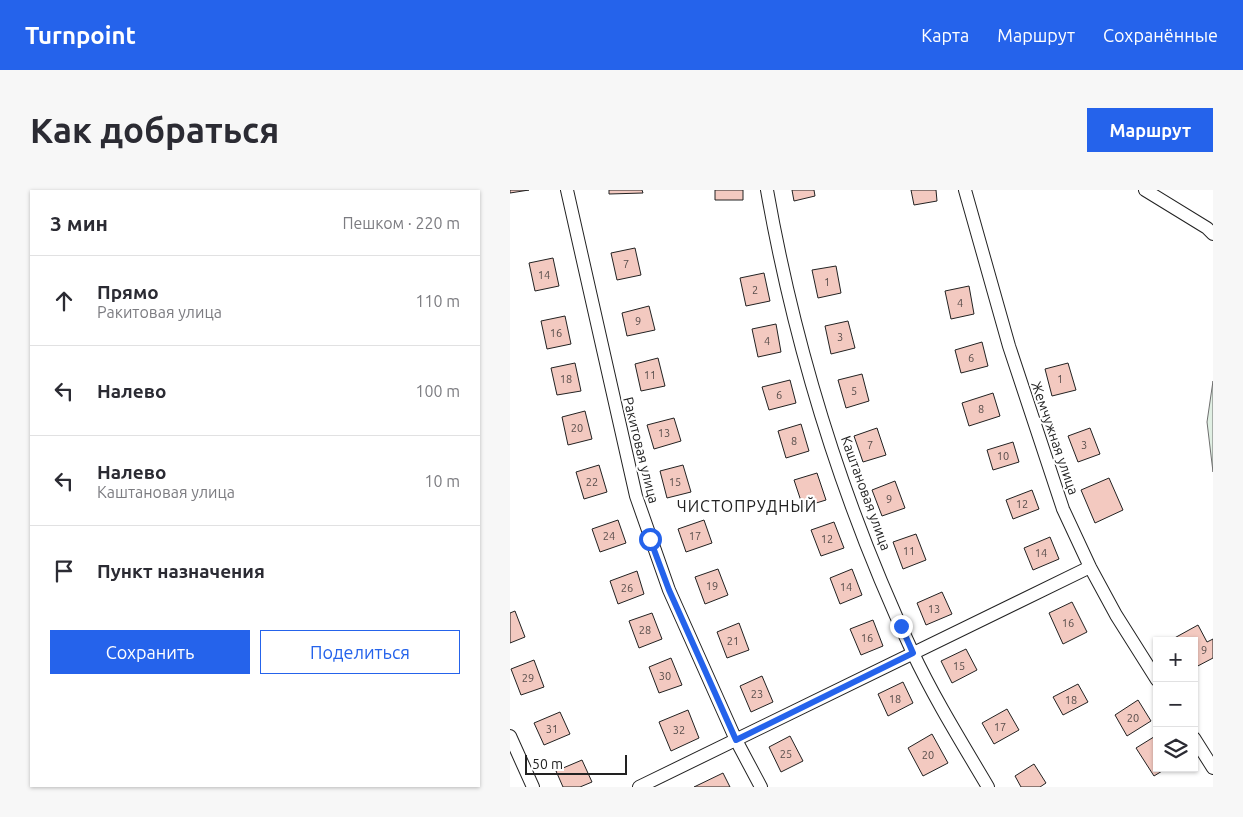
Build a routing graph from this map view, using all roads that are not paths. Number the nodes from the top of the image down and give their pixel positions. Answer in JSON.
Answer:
{"nodes":[{"id":1,"x":567,"y":190,"type":"edge"},
{"id":2,"x":767,"y":190,"type":"edge"},
{"id":3,"x":965,"y":190,"type":"edge"},
{"id":4,"x":1145,"y":190,"type":"edge"},
{"id":5,"x":1213,"y":234,"type":"edge"},
{"id":6,"x":1090,"y":567,"type":"junction"},
{"id":7,"x":913,"y":653,"type":"junction"},
{"id":8,"x":1153,"y":674,"type":"edge"},
{"id":9,"x":510,"y":736,"type":"edge"},
{"id":10,"x":736,"y":740,"type":"junction"},
{"id":11,"x":1198,"y":744,"type":"edge"},
{"id":12,"x":1213,"y":768,"type":"edge"},
{"id":13,"x":533,"y":787,"type":"edge"},
{"id":14,"x":639,"y":787,"type":"edge"},
{"id":15,"x":761,"y":787,"type":"edge"},
{"id":16,"x":988,"y":787,"type":"edge"}],
"edges":[{"from":1,"to":10,"type":"street","name":"Ракитовая улица"},
{"from":2,"to":7,"type":"street","name":"Каштановая улица"},
{"from":3,"to":6,"type":"street","name":"Жемчужная улица"},
{"from":4,"to":5,"type":"street"},
{"from":6,"to":7,"type":"street"},
{"from":6,"to":8,"type":"street","name":"Жемчужная улица"},
{"from":7,"to":10,"type":"street"},
{"from":7,"to":16,"type":"street","name":"Каштановая улица"},
{"from":9,"to":13,"type":"street"},
{"from":10,"to":14,"type":"street"},
{"from":10,"to":15,"type":"street","name":"Ракитовая улица"},
{"from":11,"to":12,"type":"street"}]}
